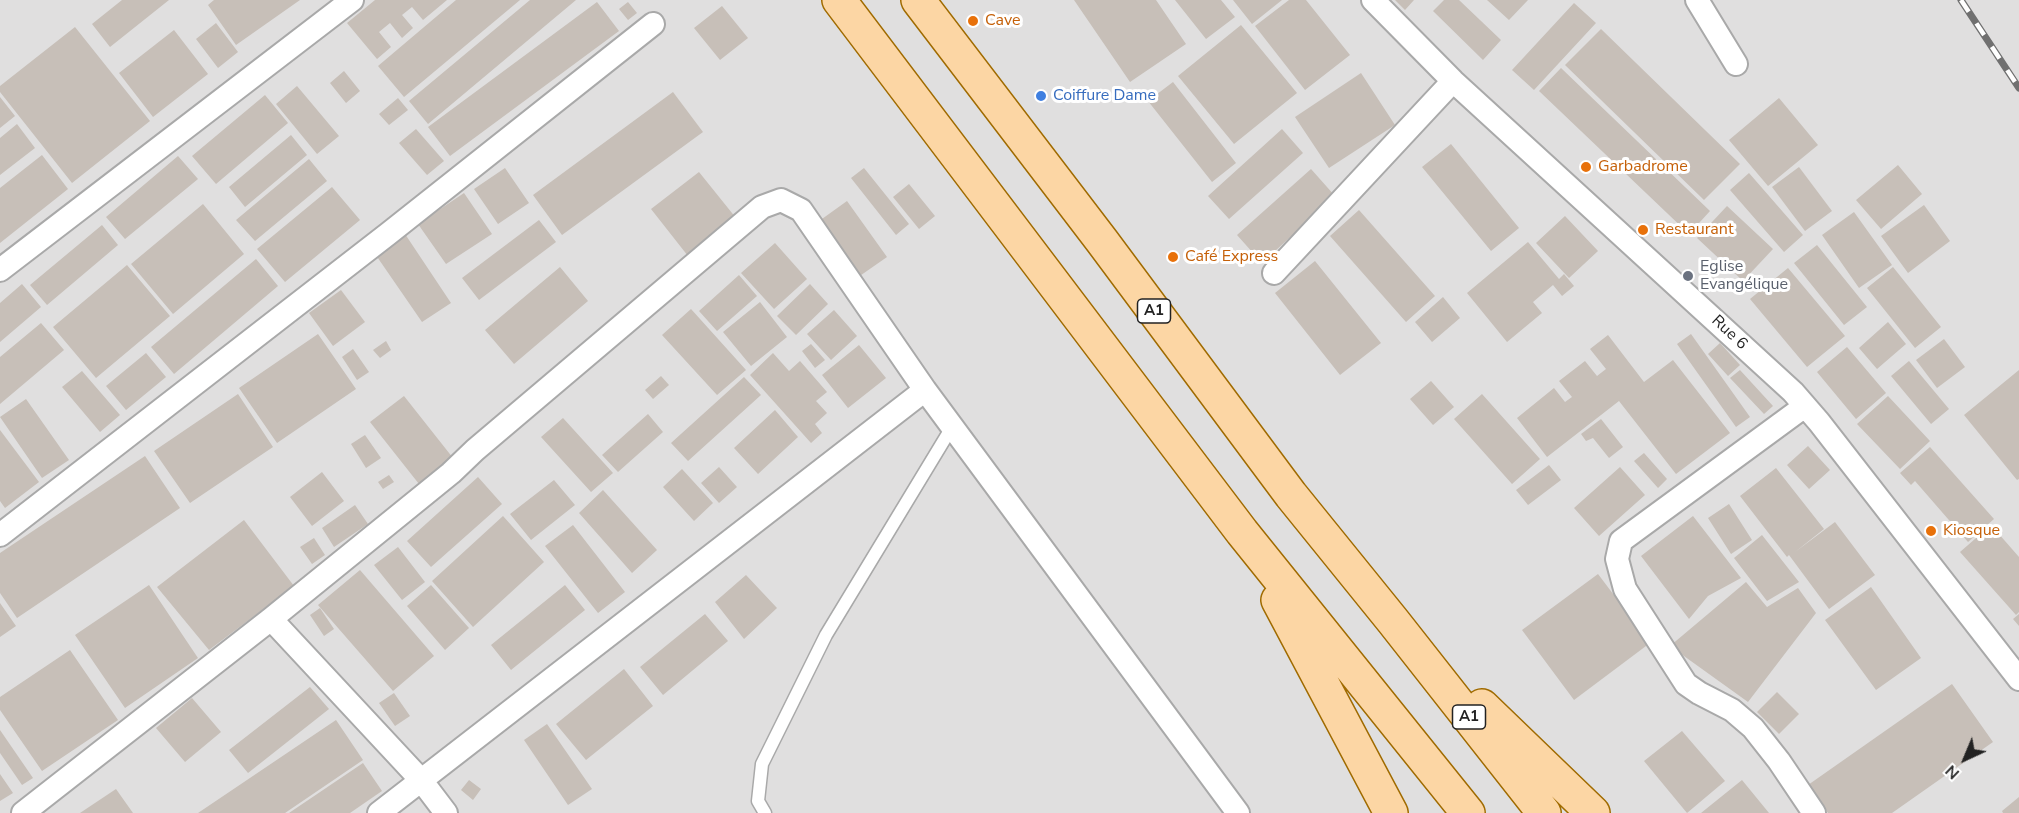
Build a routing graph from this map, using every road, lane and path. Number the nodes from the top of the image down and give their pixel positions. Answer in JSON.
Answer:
{"nodes":[{"id":1,"x":352,"y":0,"type":"edge"},
{"id":2,"x":839,"y":0,"type":"edge"},
{"id":3,"x":918,"y":0,"type":"edge"},
{"id":4,"x":1373,"y":0,"type":"edge"},
{"id":5,"x":1697,"y":0,"type":"edge"},
{"id":6,"x":653,"y":24,"type":"dead end"},
{"id":7,"x":1736,"y":64,"type":"dead end"},
{"id":8,"x":1454,"y":81,"type":"junction"},
{"id":9,"x":0,"y":270,"type":"edge"},
{"id":10,"x":1274,"y":273,"type":"dead end"},
{"id":11,"x":925,"y":390,"type":"junction"},
{"id":12,"x":1805,"y":406,"type":"junction"},
{"id":13,"x":952,"y":428,"type":"junction"},
{"id":14,"x":1242,"y":532,"type":"junction"},
{"id":15,"x":0,"y":535,"type":"edge"},
{"id":16,"x":271,"y":619,"type":"junction"},
{"id":17,"x":1393,"y":621,"type":"junction"},
{"id":18,"x":2019,"y":679,"type":"edge"},
{"id":19,"x":421,"y":780,"type":"junction"},
{"id":20,"x":22,"y":813,"type":"edge"},
{"id":21,"x":379,"y":813,"type":"edge"},
{"id":22,"x":446,"y":813,"type":"edge"},
{"id":23,"x":765,"y":813,"type":"edge"},
{"id":24,"x":1238,"y":813,"type":"edge"},
{"id":25,"x":1391,"y":813,"type":"edge"},
{"id":26,"x":1468,"y":813,"type":"edge"},
{"id":27,"x":1545,"y":813,"type":"edge"},
{"id":28,"x":1593,"y":813,"type":"edge"},
{"id":29,"x":1814,"y":813,"type":"edge"}],
"edges":[{"from":1,"to":9,"type":"street"},
{"from":2,"to":14,"type":"main road"},
{"from":3,"to":17,"type":"main road","number":"A1"},
{"from":4,"to":8,"type":"street","name":"Rue 6"},
{"from":5,"to":7,"type":"street"},
{"from":6,"to":15,"type":"street"},
{"from":8,"to":10,"type":"street"},
{"from":8,"to":12,"type":"street","name":"Rue 6"},
{"from":11,"to":13,"type":"street"},
{"from":11,"to":16,"type":"street"},
{"from":11,"to":19,"type":"street"},
{"from":12,"to":18,"type":"street","name":"Rue 6"},
{"from":12,"to":29,"type":"street"},
{"from":13,"to":23,"type":"lane"},
{"from":13,"to":24,"type":"street"},
{"from":14,"to":25,"type":"main road"},
{"from":14,"to":26,"type":"main road"},
{"from":16,"to":19,"type":"street"},
{"from":16,"to":20,"type":"street"},
{"from":17,"to":27,"type":"main road","number":"A1"},
{"from":17,"to":28,"type":"main road"},
{"from":19,"to":21,"type":"street"},
{"from":19,"to":22,"type":"street"}]}
